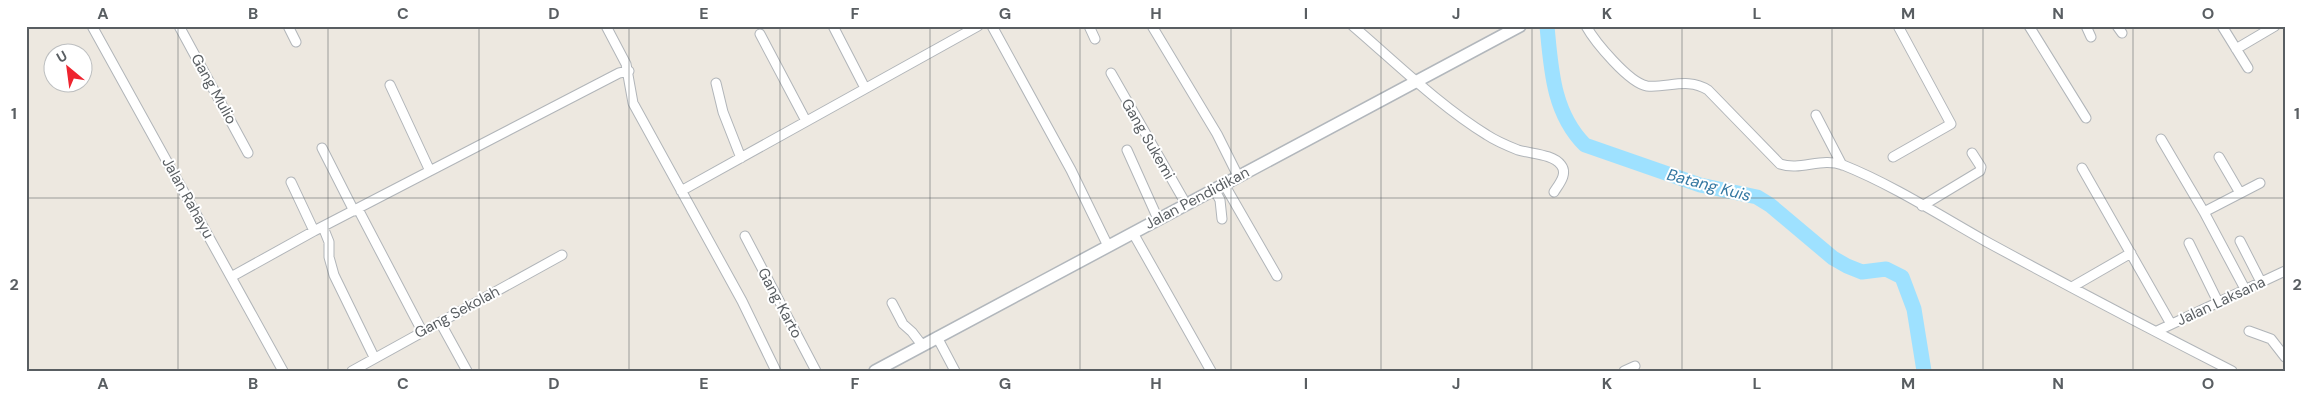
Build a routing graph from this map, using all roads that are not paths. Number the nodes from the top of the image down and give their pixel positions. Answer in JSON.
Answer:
{"nodes":[{"id":1,"x":92,"y":26,"type":"edge"},
{"id":2,"x":179,"y":26,"type":"edge"},
{"id":3,"x":288,"y":26,"type":"edge"},
{"id":4,"x":606,"y":26,"type":"edge"},
{"id":5,"x":833,"y":26,"type":"edge"},
{"id":6,"x":978,"y":26,"type":"edge"},
{"id":7,"x":992,"y":26,"type":"edge"},
{"id":8,"x":1089,"y":26,"type":"edge"},
{"id":9,"x":1152,"y":26,"type":"edge"},
{"id":10,"x":1354,"y":26,"type":"edge"},
{"id":11,"x":1520,"y":26,"type":"edge"},
{"id":12,"x":1586,"y":26,"type":"edge"},
{"id":13,"x":1898,"y":26,"type":"edge"},
{"id":14,"x":2029,"y":26,"type":"edge"},
{"id":15,"x":2086,"y":26,"type":"edge"},
{"id":16,"x":2222,"y":26,"type":"edge"},
{"id":17,"x":2275,"y":26,"type":"edge"},
{"id":18,"x":760,"y":34,"type":"dead end"},
{"id":19,"x":2092,"y":36,"type":"dead end"},
{"id":20,"x":1095,"y":39,"type":"dead end"},
{"id":21,"x":296,"y":42,"type":"dead end"},
{"id":22,"x":2236,"y":49,"type":"junction"},
{"id":23,"x":2248,"y":68,"type":"dead end"},
{"id":24,"x":628,"y":71,"type":"junction"},
{"id":25,"x":1110,"y":73,"type":"dead end"},
{"id":26,"x":1417,"y":81,"type":"junction"},
{"id":27,"x":716,"y":83,"type":"dead end"},
{"id":28,"x":390,"y":84,"type":"dead end"},
{"id":29,"x":865,"y":88,"type":"junction"},
{"id":30,"x":1816,"y":115,"type":"dead end"},
{"id":31,"x":2086,"y":118,"type":"dead end"},
{"id":32,"x":806,"y":121,"type":"junction"},
{"id":33,"x":2161,"y":139,"type":"dead end"},
{"id":34,"x":322,"y":148,"type":"dead end"},
{"id":35,"x":1127,"y":150,"type":"dead end"},
{"id":36,"x":248,"y":153,"type":"dead end"},
{"id":37,"x":1972,"y":153,"type":"dead end"},
{"id":38,"x":1893,"y":157,"type":"dead end"},
{"id":39,"x":2219,"y":157,"type":"dead end"},
{"id":40,"x":741,"y":158,"type":"junction"},
{"id":41,"x":1842,"y":165,"type":"junction"},
{"id":42,"x":2082,"y":168,"type":"dead end"},
{"id":43,"x":430,"y":171,"type":"junction"},
{"id":44,"x":1238,"y":176,"type":"junction"},
{"id":45,"x":291,"y":182,"type":"dead end"},
{"id":46,"x":2260,"y":183,"type":"dead end"},
{"id":47,"x":681,"y":191,"type":"junction"},
{"id":48,"x":1221,"y":191,"type":"junction"},
{"id":49,"x":1554,"y":192,"type":"dead end"},
{"id":50,"x":2240,"y":194,"type":"junction"},
{"id":51,"x":1186,"y":204,"type":"junction"},
{"id":52,"x":1922,"y":206,"type":"junction"},
{"id":53,"x":356,"y":210,"type":"junction"},
{"id":54,"x":2204,"y":212,"type":"junction"},
{"id":55,"x":1158,"y":219,"type":"junction"},
{"id":56,"x":1222,"y":219,"type":"dead end"},
{"id":57,"x":323,"y":227,"type":"junction"},
{"id":58,"x":314,"y":231,"type":"junction"},
{"id":59,"x":1133,"y":233,"type":"junction"},
{"id":60,"x":745,"y":236,"type":"dead end"},
{"id":61,"x":2240,"y":241,"type":"dead end"},
{"id":62,"x":2189,"y":243,"type":"dead end"},
{"id":63,"x":1108,"y":246,"type":"junction"},
{"id":64,"x":2131,"y":253,"type":"junction"},
{"id":65,"x":562,"y":255,"type":"dead end"},
{"id":66,"x":2285,"y":272,"type":"edge"},
{"id":67,"x":1277,"y":276,"type":"dead end"},
{"id":68,"x":231,"y":277,"type":"junction"},
{"id":69,"x":2261,"y":282,"type":"junction"},
{"id":70,"x":2072,"y":287,"type":"junction"},
{"id":71,"x":2244,"y":289,"type":"junction"},
{"id":72,"x":2218,"y":302,"type":"junction"},
{"id":73,"x":892,"y":303,"type":"dead end"},
{"id":74,"x":440,"y":322,"type":"junction"},
{"id":75,"x":2171,"y":324,"type":"junction"},
{"id":76,"x":422,"y":331,"type":"junction"},
{"id":77,"x":2157,"y":331,"type":"junction"},
{"id":78,"x":2249,"y":331,"type":"dead end"},
{"id":79,"x":937,"y":337,"type":"junction"},
{"id":80,"x":922,"y":345,"type":"junction"},
{"id":81,"x":374,"y":356,"type":"junction"},
{"id":82,"x":2285,"y":357,"type":"edge"},
{"id":83,"x":1634,"y":366,"type":"dead end"},
{"id":84,"x":893,"y":367,"type":"edge"},
{"id":85,"x":283,"y":371,"type":"edge"},
{"id":86,"x":352,"y":371,"type":"edge"},
{"id":87,"x":467,"y":371,"type":"edge"},
{"id":88,"x":776,"y":371,"type":"edge"},
{"id":89,"x":816,"y":371,"type":"edge"},
{"id":90,"x":875,"y":371,"type":"edge"},
{"id":91,"x":955,"y":371,"type":"edge"},
{"id":92,"x":1211,"y":371,"type":"edge"},
{"id":93,"x":1624,"y":371,"type":"edge"},
{"id":94,"x":2232,"y":371,"type":"edge"}],
"edges":[{"from":1,"to":68,"type":"street","name":"Jalan Rahayu"},
{"from":2,"to":36,"type":"street","name":"Gang Mulio"},
{"from":3,"to":21,"type":"street"},
{"from":4,"to":24,"type":"street"},
{"from":5,"to":29,"type":"street"},
{"from":6,"to":29,"type":"street"},
{"from":7,"to":63,"type":"street"},
{"from":8,"to":20,"type":"street"},
{"from":9,"to":44,"type":"street"},
{"from":10,"to":26,"type":"street"},
{"from":11,"to":26,"type":"main road","name":"Jalan Pendidikan"},
{"from":12,"to":41,"type":"street"},
{"from":13,"to":38,"type":"street"},
{"from":14,"to":31,"type":"street"},
{"from":15,"to":19,"type":"street"},
{"from":16,"to":22,"type":"street"},
{"from":17,"to":22,"type":"street"},
{"from":18,"to":32,"type":"street"},
{"from":22,"to":23,"type":"street"},
{"from":24,"to":43,"type":"street"},
{"from":24,"to":47,"type":"street"},
{"from":25,"to":51,"type":"street","name":"Gang Sukemi"},
{"from":26,"to":44,"type":"main road","name":"Jalan Pendidikan"},
{"from":26,"to":49,"type":"street"},
{"from":27,"to":40,"type":"street"},
{"from":28,"to":43,"type":"street"},
{"from":29,"to":32,"type":"street"},
{"from":30,"to":41,"type":"street"},
{"from":32,"to":40,"type":"street"},
{"from":33,"to":54,"type":"street"},
{"from":34,"to":53,"type":"street"},
{"from":35,"to":55,"type":"street"},
{"from":37,"to":52,"type":"street"},
{"from":39,"to":50,"type":"street"},
{"from":40,"to":47,"type":"street"},
{"from":41,"to":52,"type":"street"},
{"from":42,"to":64,"type":"street"},
{"from":43,"to":53,"type":"street"},
{"from":44,"to":48,"type":"main road","name":"Jalan Pendidikan"},
{"from":45,"to":58,"type":"street"},
{"from":46,"to":50,"type":"street"},
{"from":47,"to":88,"type":"street"},
{"from":48,"to":51,"type":"main road","name":"Jalan Pendidikan"},
{"from":48,"to":56,"type":"street"},
{"from":48,"to":67,"type":"street"},
{"from":50,"to":54,"type":"street"},
{"from":51,"to":55,"type":"main road","name":"Jalan Pendidikan"},
{"from":52,"to":70,"type":"street"},
{"from":53,"to":57,"type":"street"},
{"from":53,"to":76,"type":"street"},
{"from":54,"to":71,"type":"street"},
{"from":55,"to":59,"type":"main road","name":"Jalan Pendidikan"},
{"from":57,"to":58,"type":"street"},
{"from":57,"to":81,"type":"street"},
{"from":58,"to":68,"type":"street"},
{"from":59,"to":63,"type":"main road","name":"Jalan Pendidikan"},
{"from":59,"to":92,"type":"street"},
{"from":60,"to":89,"type":"street","name":"Gang Karto"},
{"from":61,"to":69,"type":"street"},
{"from":62,"to":72,"type":"street"},
{"from":63,"to":79,"type":"main road","name":"Jalan Pendidikan"},
{"from":64,"to":70,"type":"street"},
{"from":64,"to":75,"type":"street"},
{"from":65,"to":74,"type":"street","name":"Gang Sekolah"},
{"from":66,"to":69,"type":"street","name":"Jalan Laksana"},
{"from":68,"to":85,"type":"street","name":"Jalan Rahayu"},
{"from":69,"to":71,"type":"street","name":"Jalan Laksana"},
{"from":70,"to":77,"type":"street"},
{"from":71,"to":72,"type":"street","name":"Jalan Laksana"},
{"from":72,"to":75,"type":"street","name":"Jalan Laksana"},
{"from":73,"to":80,"type":"street"},
{"from":74,"to":76,"type":"street","name":"Gang Sekolah"},
{"from":74,"to":87,"type":"street"},
{"from":75,"to":77,"type":"street","name":"Jalan Laksana"},
{"from":76,"to":81,"type":"street","name":"Gang Sekolah"},
{"from":77,"to":94,"type":"street"},
{"from":78,"to":82,"type":"street"},
{"from":79,"to":80,"type":"main road","name":"Jalan Pendidikan"},
{"from":79,"to":91,"type":"street"},
{"from":80,"to":84,"type":"main road","name":"Jalan Pendidikan"},
{"from":81,"to":86,"type":"street","name":"Gang Sekolah"},
{"from":83,"to":93,"type":"street"},
{"from":84,"to":90,"type":"main road","name":"Jalan Pendidikan"}]}
